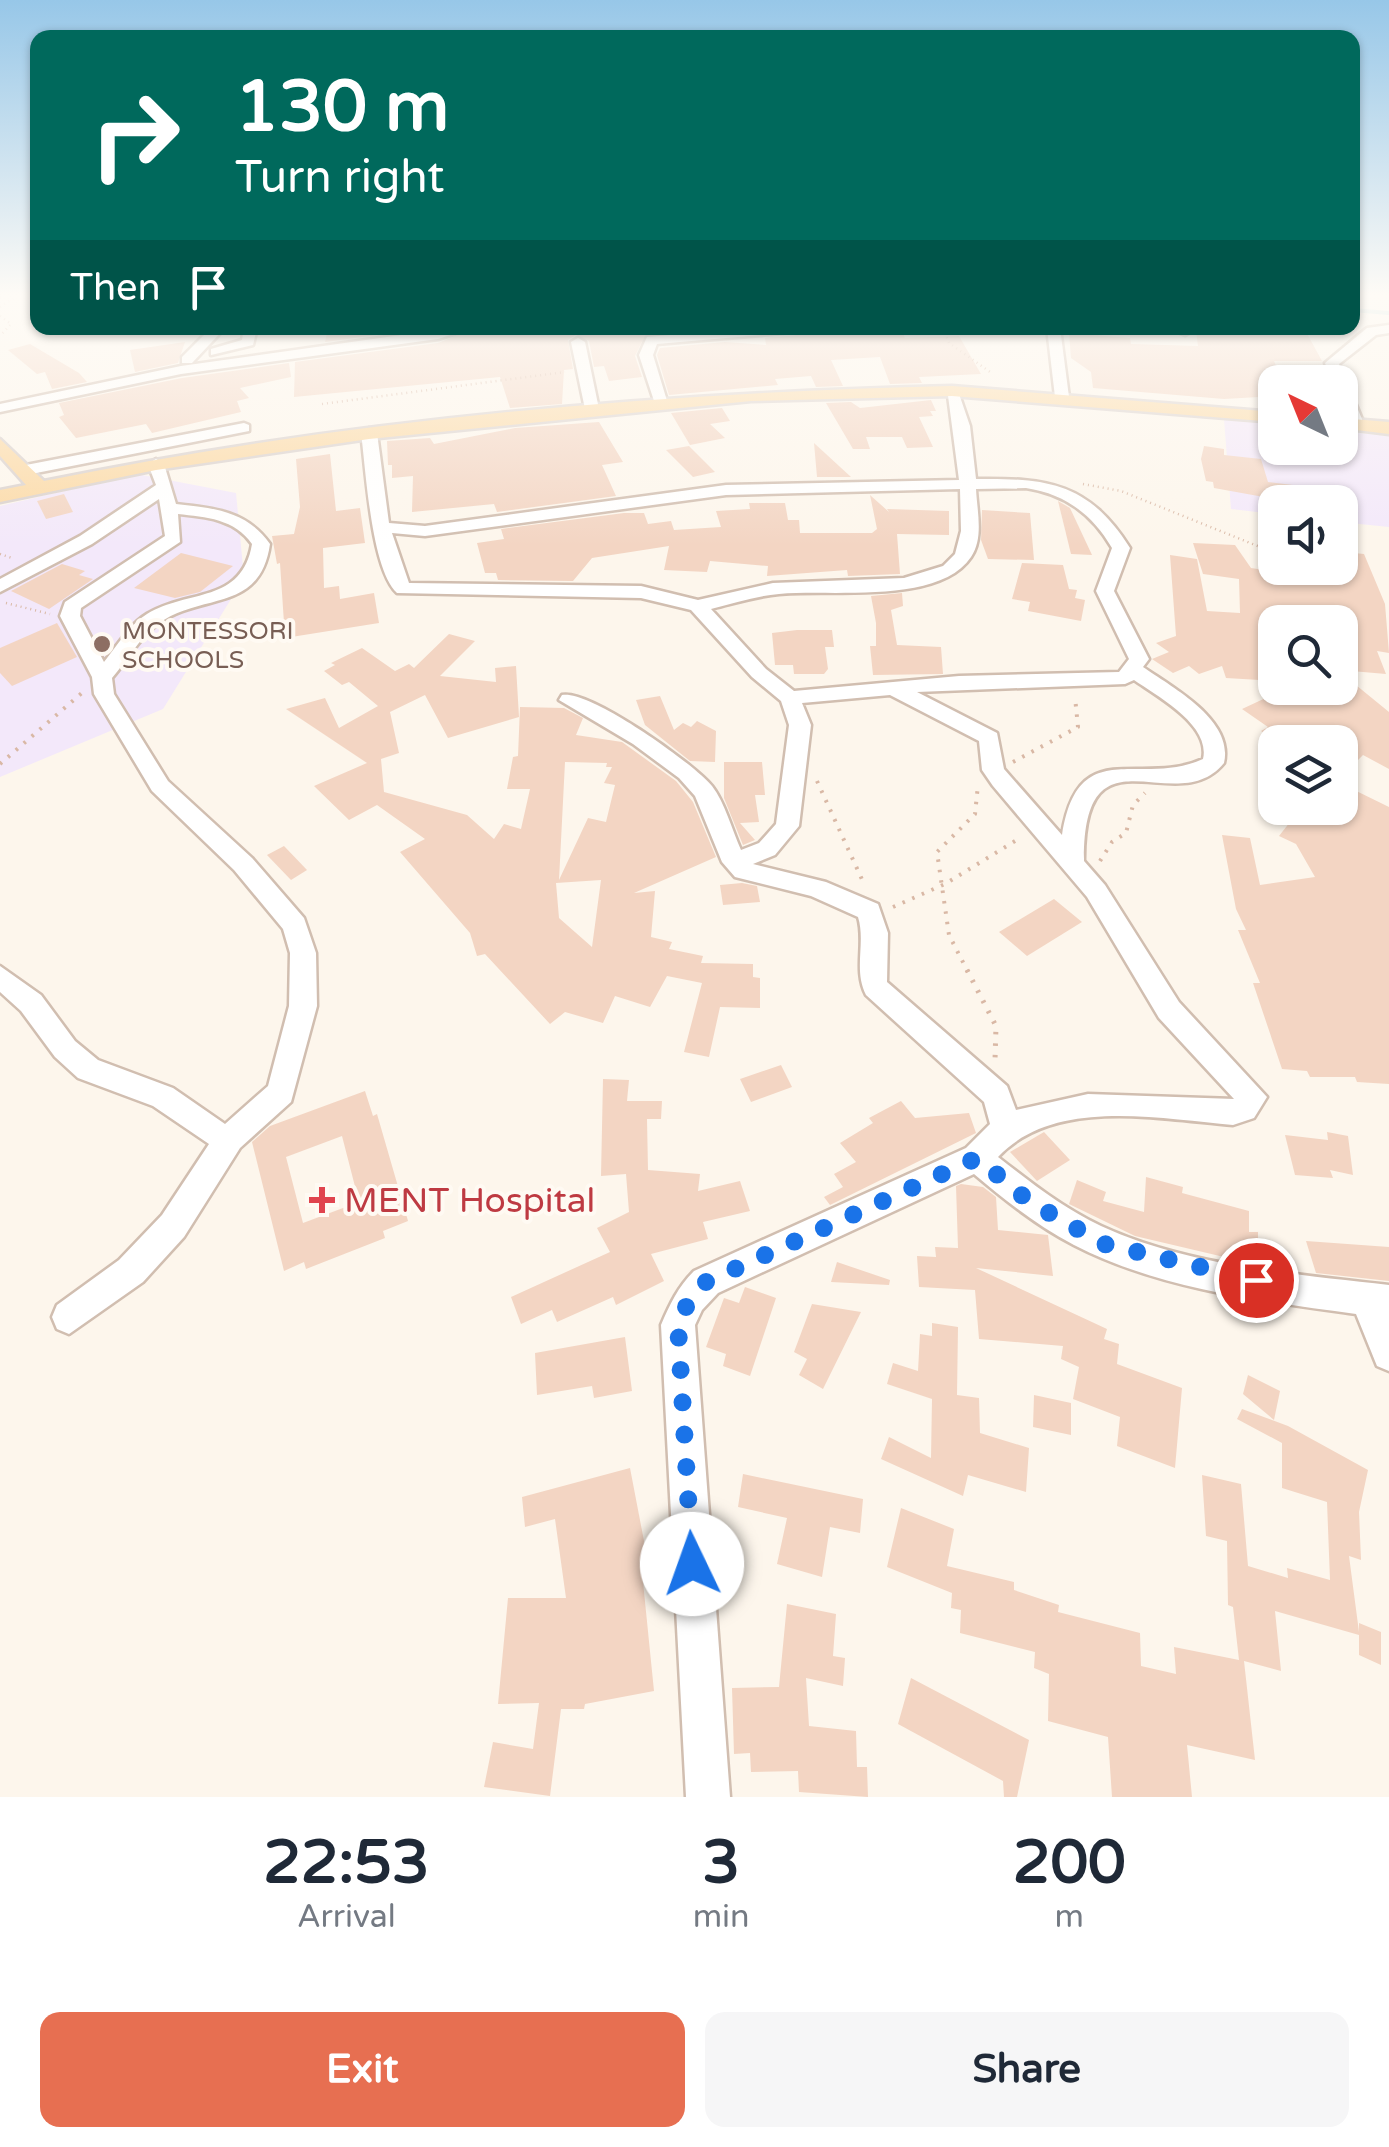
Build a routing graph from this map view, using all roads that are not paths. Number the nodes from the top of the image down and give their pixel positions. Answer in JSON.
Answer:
{"nodes":[{"id":1,"x":127,"y":379,"type":"edge"},
{"id":2,"x":142,"y":379,"type":"edge"},
{"id":3,"x":586,"y":379,"type":"edge"},
{"id":4,"x":653,"y":379,"type":"edge"},
{"id":5,"x":1060,"y":379,"type":"edge"},
{"id":6,"x":111,"y":384,"type":"junction"},
{"id":7,"x":952,"y":390,"type":"junction"},
{"id":8,"x":1062,"y":397,"type":"junction"},
{"id":9,"x":660,"y":404,"type":"junction"},
{"id":10,"x":0,"y":408,"type":"edge"},
{"id":11,"x":592,"y":408,"type":"junction"},
{"id":12,"x":1258,"y":415,"type":"edge"},
{"id":13,"x":1358,"y":425,"type":"edge"},
{"id":14,"x":244,"y":428,"type":"dead end"},
{"id":15,"x":1389,"y":428,"type":"edge"},
{"id":16,"x":369,"y":433,"type":"junction"},
{"id":17,"x":0,"y":445,"type":"edge"},
{"id":18,"x":32,"y":479,"type":"junction"},
{"id":19,"x":968,"y":484,"type":"junction"},
{"id":20,"x":163,"y":486,"type":"junction"},
{"id":21,"x":0,"y":496,"type":"edge"},
{"id":22,"x":381,"y":527,"type":"junction"},
{"id":23,"x":0,"y":586,"type":"edge"},
{"id":24,"x":698,"y":606,"type":"junction"},
{"id":25,"x":1134,"y":670,"type":"junction"},
{"id":26,"x":102,"y":678,"type":"junction"},
{"id":27,"x":891,"y":686,"type":"junction"},
{"id":28,"x":790,"y":698,"type":"junction"},
{"id":29,"x":569,"y":700,"type":"dead end"},
{"id":30,"x":734,"y":862,"type":"junction"},
{"id":31,"x":1072,"y":863,"type":"junction"},
{"id":32,"x":0,"y":978,"type":"edge"},
{"id":33,"x":1006,"y":1128,"type":"junction"},
{"id":34,"x":229,"y":1139,"type":"junction"},
{"id":35,"x":977,"y":1158,"type":"junction"},
{"id":36,"x":1378,"y":1300,"type":"edge"},
{"id":37,"x":69,"y":1317,"type":"dead end"},
{"id":38,"x":1389,"y":1354,"type":"edge"},
{"id":39,"x":708,"y":1797,"type":"edge"}],
"edges":[{"from":1,"to":6,"type":"street"},
{"from":2,"to":6,"type":"street"},
{"from":3,"to":11,"type":"street"},
{"from":4,"to":9,"type":"street"},
{"from":5,"to":8,"type":"street"},
{"from":6,"to":10,"type":"street"},
{"from":7,"to":8,"type":"main road"},
{"from":7,"to":9,"type":"main road"},
{"from":7,"to":19,"type":"street"},
{"from":8,"to":12,"type":"main road"},
{"from":9,"to":11,"type":"main road"},
{"from":11,"to":16,"type":"main road"},
{"from":13,"to":15,"type":"main road"},
{"from":14,"to":18,"type":"street"},
{"from":16,"to":20,"type":"main road"},
{"from":16,"to":22,"type":"street"},
{"from":17,"to":18,"type":"main road"},
{"from":18,"to":20,"type":"main road"},
{"from":18,"to":21,"type":"main road"},
{"from":19,"to":22,"type":"street"},
{"from":19,"to":24,"type":"street"},
{"from":19,"to":25,"type":"street"},
{"from":20,"to":23,"type":"street"},
{"from":20,"to":26,"type":"street"},
{"from":20,"to":26,"type":"street"},
{"from":22,"to":24,"type":"street"},
{"from":24,"to":28,"type":"street"},
{"from":25,"to":27,"type":"street"},
{"from":25,"to":31,"type":"street"},
{"from":26,"to":34,"type":"street"},
{"from":27,"to":28,"type":"street"},
{"from":27,"to":31,"type":"street"},
{"from":28,"to":30,"type":"street"},
{"from":29,"to":30,"type":"street"},
{"from":30,"to":33,"type":"street"},
{"from":31,"to":33,"type":"street"},
{"from":32,"to":34,"type":"street"},
{"from":33,"to":35,"type":"street"},
{"from":34,"to":37,"type":"street"},
{"from":35,"to":36,"type":"street"},
{"from":35,"to":39,"type":"street"},
{"from":36,"to":38,"type":"street"}]}
